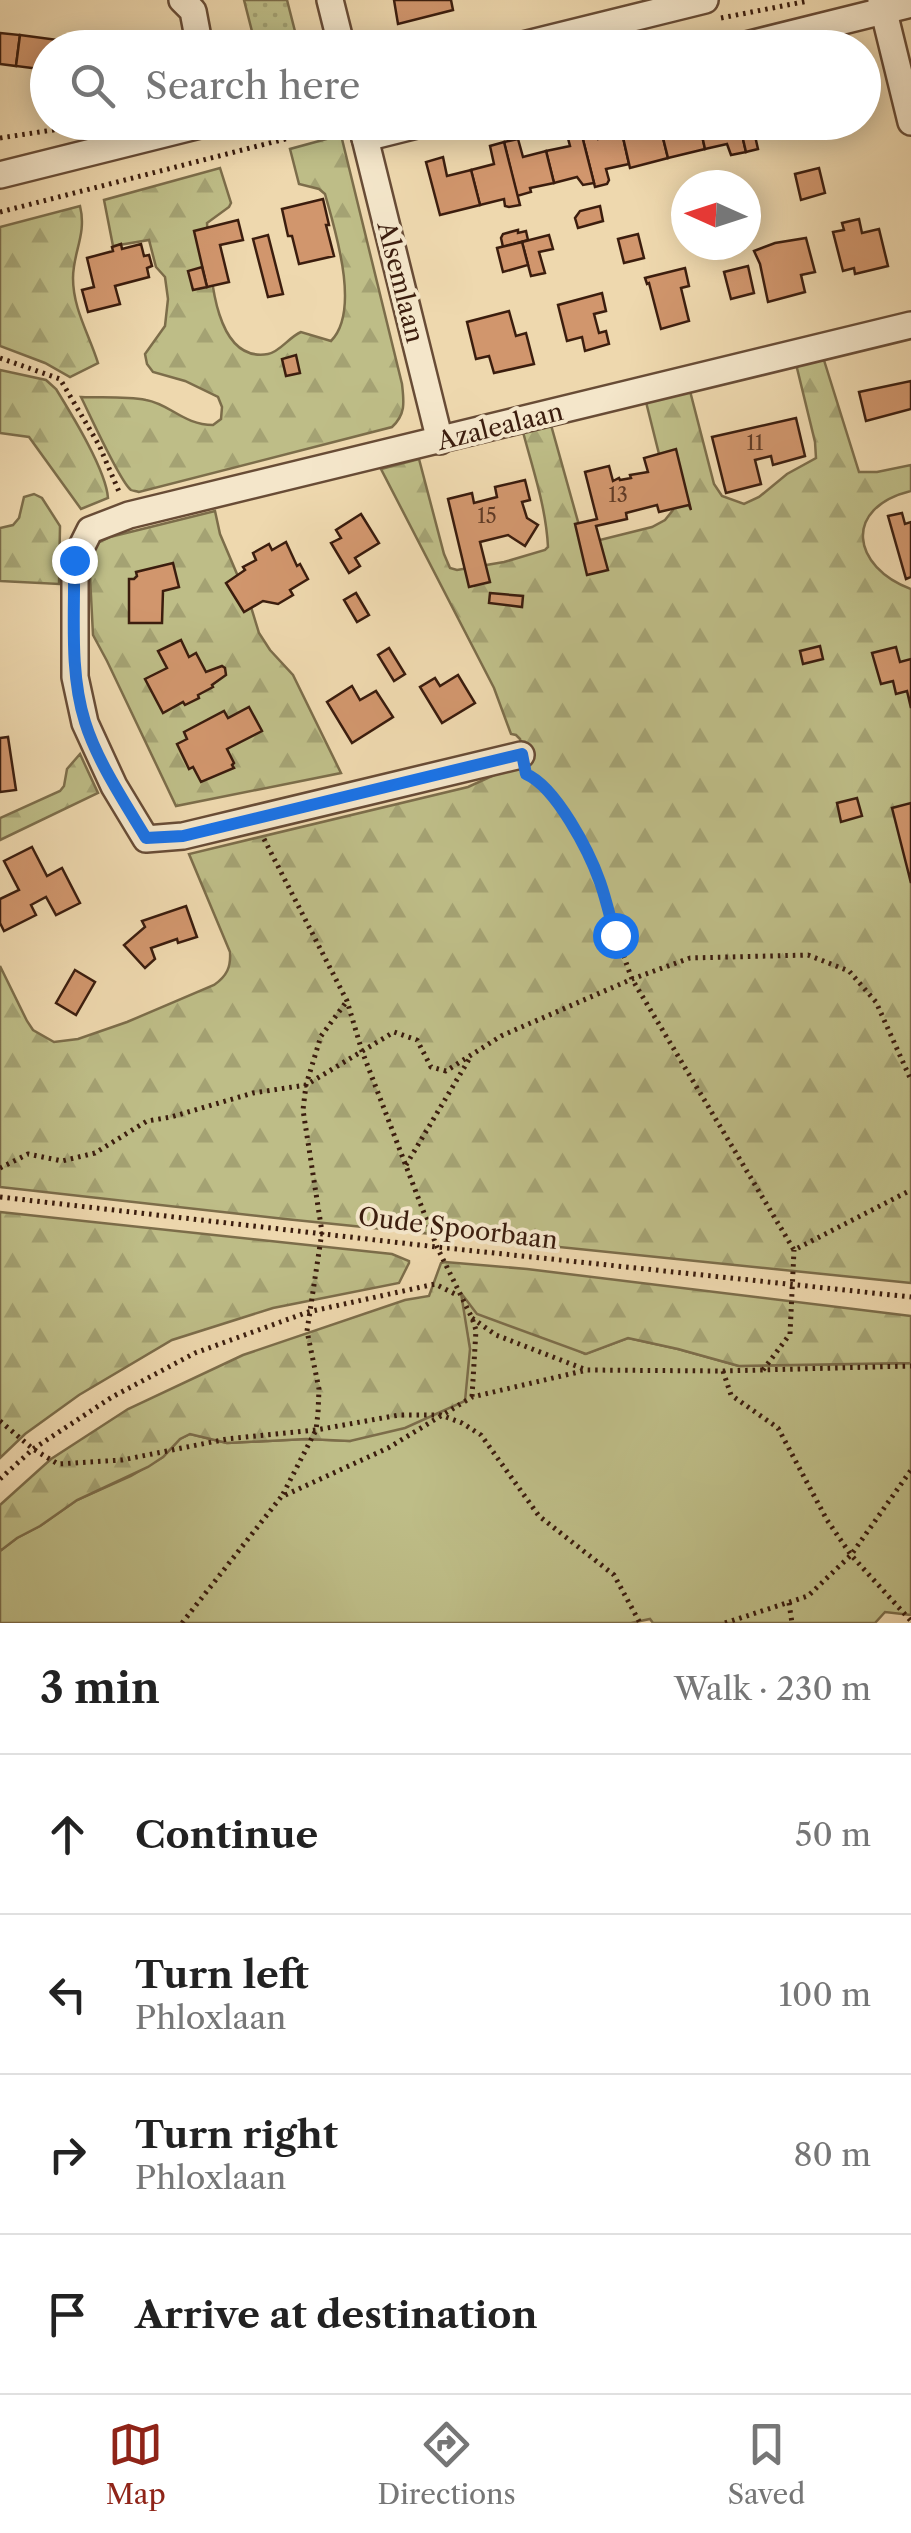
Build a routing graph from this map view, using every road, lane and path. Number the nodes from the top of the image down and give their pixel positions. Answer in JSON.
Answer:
{"nodes":[{"id":1,"x":182,"y":0,"type":"edge"},
{"id":2,"x":330,"y":0,"type":"edge"},
{"id":3,"x":705,"y":0,"type":"edge"},
{"id":4,"x":911,"y":4,"type":"edge"},
{"id":5,"x":882,"y":6,"type":"edge"},
{"id":6,"x":638,"y":8,"type":"edge"},
{"id":7,"x":197,"y":30,"type":"edge"},
{"id":8,"x":338,"y":30,"type":"edge"},
{"id":9,"x":568,"y":30,"type":"edge"},
{"id":10,"x":797,"y":30,"type":"edge"},
{"id":11,"x":911,"y":122,"type":"edge"},
{"id":12,"x":30,"y":134,"type":"edge"},
{"id":13,"x":0,"y":138,"type":"edge"},
{"id":14,"x":140,"y":140,"type":"edge"},
{"id":15,"x":308,"y":140,"type":"edge"},
{"id":16,"x":362,"y":140,"type":"edge"},
{"id":17,"x":0,"y":175,"type":"edge"},
{"id":18,"x":0,"y":212,"type":"edge"},
{"id":19,"x":911,"y":325,"type":"edge"},
{"id":20,"x":0,"y":358,"type":"edge"},
{"id":21,"x":440,"y":441,"type":"junction"},
{"id":22,"x":128,"y":515,"type":"junction"},
{"id":23,"x":522,"y":754,"type":"joint"},
{"id":24,"x":254,"y":818,"type":"junction"},
{"id":25,"x":632,"y":979,"type":"junction"},
{"id":26,"x":347,"y":1001,"type":"junction"},
{"id":27,"x":362,"y":1051,"type":"junction"},
{"id":28,"x":473,"y":1054,"type":"junction"},
{"id":29,"x":911,"y":1080,"type":"edge"},
{"id":30,"x":306,"y":1085,"type":"junction"},
{"id":31,"x":406,"y":1165,"type":"junction"},
{"id":32,"x":0,"y":1168,"type":"edge"},
{"id":33,"x":911,"y":1190,"type":"edge"},
{"id":34,"x":0,"y":1196,"type":"edge"},
{"id":35,"x":322,"y":1232,"type":"junction"},
{"id":36,"x":437,"y":1247,"type":"junction"},
{"id":37,"x":794,"y":1250,"type":"junction"},
{"id":38,"x":791,"y":1285,"type":"junction"},
{"id":39,"x":460,"y":1296,"type":"junction"},
{"id":40,"x":911,"y":1297,"type":"edge"},
{"id":41,"x":308,"y":1312,"type":"junction"},
{"id":42,"x":472,"y":1318,"type":"junction"},
{"id":43,"x":911,"y":1366,"type":"edge"},
{"id":44,"x":587,"y":1370,"type":"junction"},
{"id":45,"x":763,"y":1370,"type":"junction"},
{"id":46,"x":723,"y":1371,"type":"junction"},
{"id":47,"x":472,"y":1397,"type":"junction"},
{"id":48,"x":441,"y":1415,"type":"junction"},
{"id":49,"x":0,"y":1421,"type":"edge"},
{"id":50,"x":316,"y":1430,"type":"junction"},
{"id":51,"x":34,"y":1449,"type":"junction"},
{"id":52,"x":911,"y":1470,"type":"edge"},
{"id":53,"x":0,"y":1479,"type":"edge"},
{"id":54,"x":282,"y":1498,"type":"junction"},
{"id":55,"x":852,"y":1555,"type":"junction"},
{"id":56,"x":789,"y":1603,"type":"junction"},
{"id":57,"x":911,"y":1620,"type":"edge"},
{"id":58,"x":182,"y":1623,"type":"edge"},
{"id":59,"x":640,"y":1623,"type":"edge"},
{"id":60,"x":725,"y":1623,"type":"edge"},
{"id":61,"x":792,"y":1623,"type":"edge"}],
"edges":[{"from":1,"to":7,"type":"street"},
{"from":2,"to":8,"type":"street"},
{"from":3,"to":6,"type":"street"},
{"from":4,"to":5,"type":"street"},
{"from":5,"to":10,"type":"street"},
{"from":5,"to":11,"type":"street"},
{"from":6,"to":9,"type":"street"},
{"from":12,"to":13,"type":"path"},
{"from":14,"to":17,"type":"street"},
{"from":15,"to":18,"type":"path"},
{"from":16,"to":21,"type":"street","name":"Alsemlaan"},
{"from":19,"to":21,"type":"street","name":"Azalealaan"},
{"from":20,"to":22,"type":"path"},
{"from":21,"to":22,"type":"street","name":"Azalealaan"},
{"from":22,"to":24,"type":"street","name":"Azalealaan"},
{"from":23,"to":24,"type":"street"},
{"from":23,"to":25,"type":"path"},
{"from":24,"to":26,"type":"path"},
{"from":25,"to":28,"type":"path"},
{"from":25,"to":29,"type":"path"},
{"from":25,"to":37,"type":"path"},
{"from":26,"to":27,"type":"path"},
{"from":26,"to":30,"type":"path"},
{"from":27,"to":28,"type":"path"},
{"from":27,"to":30,"type":"path"},
{"from":27,"to":31,"type":"path"},
{"from":28,"to":31,"type":"path"},
{"from":30,"to":32,"type":"path"},
{"from":30,"to":35,"type":"path"},
{"from":31,"to":36,"type":"path"},
{"from":33,"to":37,"type":"path"},
{"from":34,"to":35,"type":"path","name":"Oude Spoorbaan"},
{"from":35,"to":36,"type":"path","name":"Oude Spoorbaan"},
{"from":35,"to":41,"type":"path"},
{"from":36,"to":38,"type":"path","name":"Oude Spoorbaan"},
{"from":36,"to":39,"type":"path"},
{"from":37,"to":38,"type":"path"},
{"from":38,"to":40,"type":"path","name":"Oude Spoorbaan"},
{"from":38,"to":45,"type":"path"},
{"from":39,"to":41,"type":"path"},
{"from":39,"to":42,"type":"path"},
{"from":41,"to":50,"type":"path"},
{"from":41,"to":51,"type":"path"},
{"from":42,"to":44,"type":"path"},
{"from":42,"to":47,"type":"path"},
{"from":43,"to":45,"type":"path"},
{"from":44,"to":46,"type":"path"},
{"from":44,"to":47,"type":"path"},
{"from":45,"to":46,"type":"path"},
{"from":46,"to":55,"type":"path"},
{"from":47,"to":48,"type":"path"},
{"from":48,"to":50,"type":"path"},
{"from":48,"to":54,"type":"path"},
{"from":48,"to":59,"type":"path"},
{"from":49,"to":51,"type":"path"},
{"from":50,"to":51,"type":"path"},
{"from":50,"to":54,"type":"path"},
{"from":51,"to":53,"type":"path"},
{"from":52,"to":55,"type":"path"},
{"from":54,"to":58,"type":"path"},
{"from":55,"to":56,"type":"path"},
{"from":55,"to":57,"type":"path"},
{"from":56,"to":60,"type":"path"},
{"from":56,"to":61,"type":"path"}]}
